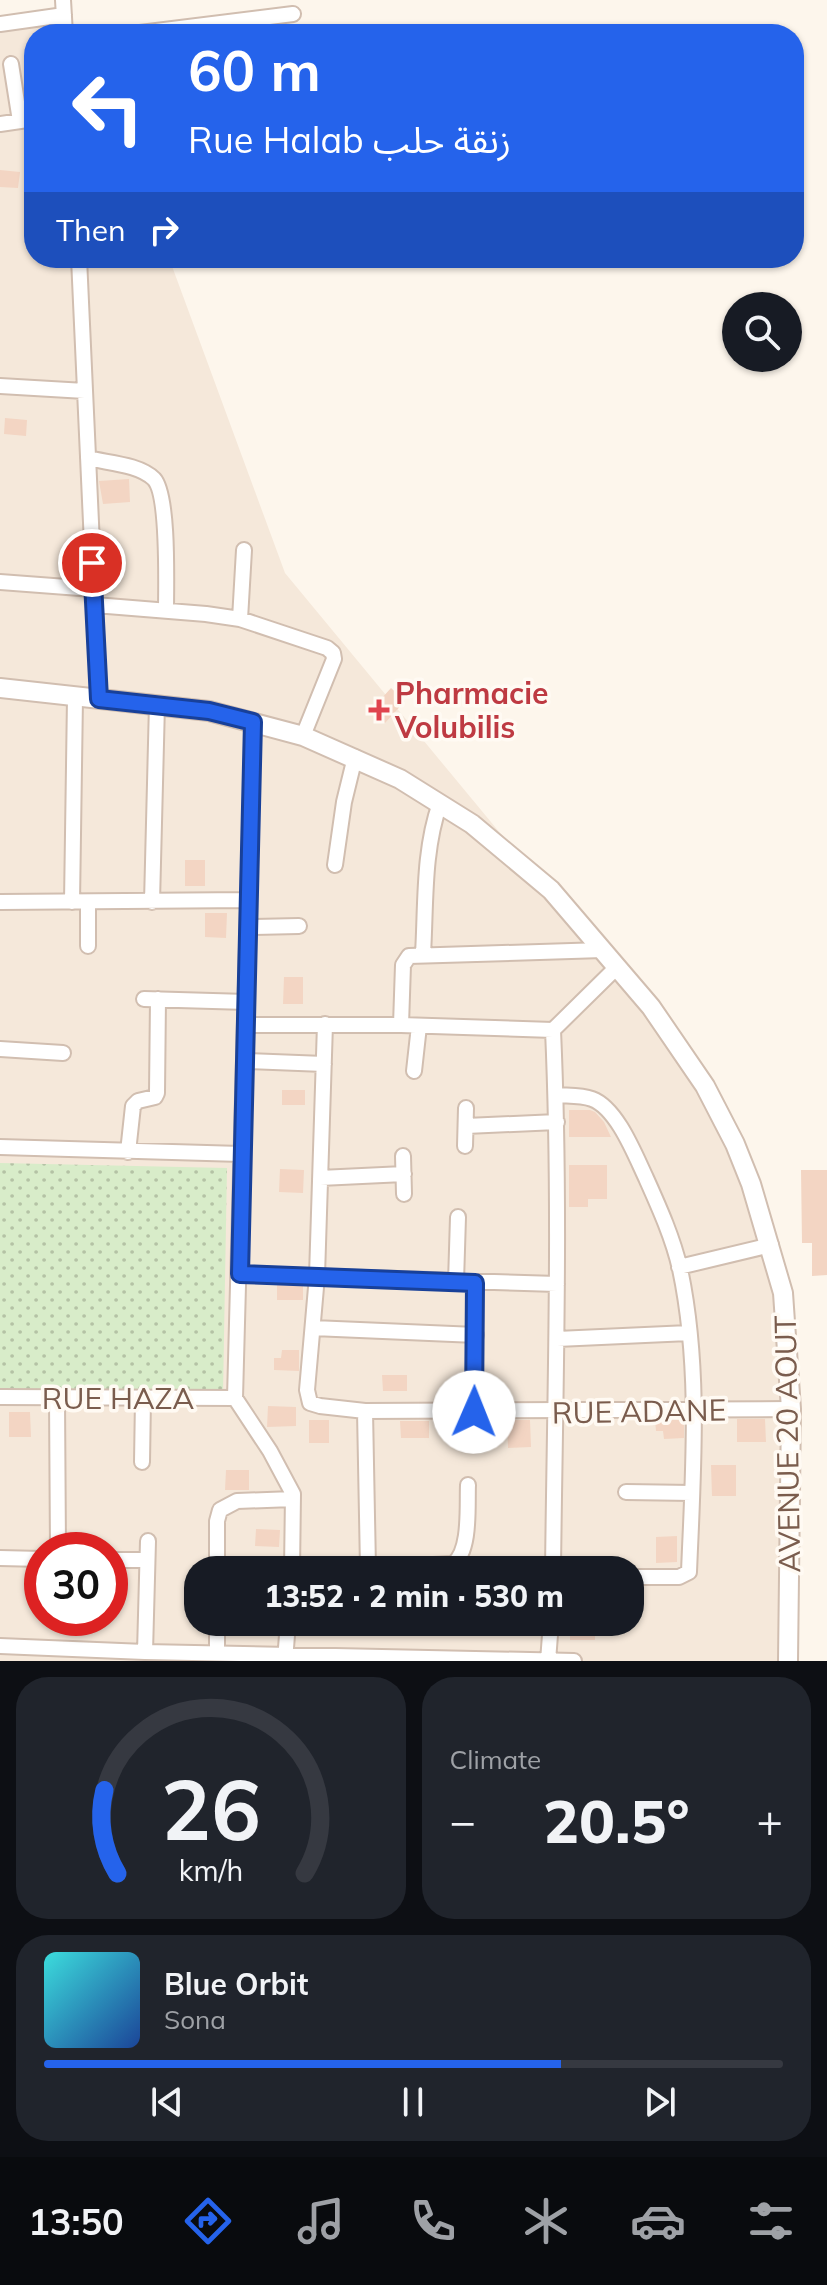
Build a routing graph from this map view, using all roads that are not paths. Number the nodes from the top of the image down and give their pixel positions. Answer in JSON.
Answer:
{"nodes":[{"id":1,"x":63,"y":7,"type":"edge"},
{"id":2,"x":293,"y":14,"type":"dead end"},
{"id":3,"x":0,"y":24,"type":"edge"},
{"id":4,"x":212,"y":24,"type":"edge"},
{"id":5,"x":11,"y":64,"type":"dead end"},
{"id":6,"x":24,"y":110,"type":"edge"},
{"id":7,"x":24,"y":120,"type":"edge"},
{"id":8,"x":0,"y":124,"type":"edge"},
{"id":9,"x":79,"y":268,"type":"edge"},
{"id":10,"x":0,"y":386,"type":"edge"},
{"id":11,"x":85,"y":391,"type":"junction"},
{"id":12,"x":88,"y":458,"type":"junction"},
{"id":13,"x":244,"y":550,"type":"dead end"},
{"id":14,"x":0,"y":582,"type":"edge"},
{"id":15,"x":93,"y":589,"type":"junction"},
{"id":16,"x":95,"y":605,"type":"junction"},
{"id":17,"x":166,"y":611,"type":"junction"},
{"id":18,"x":240,"y":619,"type":"junction"},
{"id":19,"x":0,"y":688,"type":"edge"},
{"id":20,"x":75,"y":698,"type":"junction"},
{"id":21,"x":99,"y":699,"type":"junction"},
{"id":22,"x":157,"y":704,"type":"junction"},
{"id":23,"x":253,"y":722,"type":"junction"},
{"id":24,"x":303,"y":736,"type":"junction"},
{"id":25,"x":355,"y":757,"type":"junction"},
{"id":26,"x":440,"y":803,"type":"junction"},
{"id":27,"x":335,"y":865,"type":"dead end"},
{"id":28,"x":249,"y":900,"type":"junction"},
{"id":29,"x":0,"y":902,"type":"edge"},
{"id":30,"x":72,"y":902,"type":"junction"},
{"id":31,"x":152,"y":902,"type":"junction"},
{"id":32,"x":88,"y":903,"type":"junction"},
{"id":33,"x":299,"y":926,"type":"dead end"},
{"id":34,"x":248,"y":927,"type":"junction"},
{"id":35,"x":88,"y":946,"type":"dead end"},
{"id":36,"x":603,"y":950,"type":"junction"},
{"id":37,"x":423,"y":954,"type":"junction"},
{"id":38,"x":617,"y":967,"type":"junction"},
{"id":39,"x":247,"y":1002,"type":"junction"},
{"id":40,"x":325,"y":1024,"type":"junction"},
{"id":41,"x":246,"y":1025,"type":"junction"},
{"id":42,"x":401,"y":1025,"type":"junction"},
{"id":43,"x":419,"y":1026,"type":"junction"},
{"id":44,"x":553,"y":1030,"type":"junction"},
{"id":45,"x":0,"y":1049,"type":"edge"},
{"id":46,"x":63,"y":1053,"type":"dead end"},
{"id":47,"x":245,"y":1061,"type":"junction"},
{"id":48,"x":324,"y":1064,"type":"junction"},
{"id":49,"x":414,"y":1071,"type":"dead end"},
{"id":50,"x":556,"y":1095,"type":"junction"},
{"id":51,"x":466,"y":1108,"type":"dead end"},
{"id":52,"x":557,"y":1122,"type":"junction"},
{"id":53,"x":466,"y":1126,"type":"junction"},
{"id":54,"x":465,"y":1146,"type":"dead end"},
{"id":55,"x":0,"y":1147,"type":"edge"},
{"id":56,"x":128,"y":1152,"type":"junction"},
{"id":57,"x":241,"y":1154,"type":"junction"},
{"id":58,"x":403,"y":1156,"type":"dead end"},
{"id":59,"x":404,"y":1174,"type":"junction"},
{"id":60,"x":320,"y":1178,"type":"junction"},
{"id":61,"x":404,"y":1194,"type":"dead end"},
{"id":62,"x":458,"y":1217,"type":"dead end"},
{"id":63,"x":771,"y":1245,"type":"junction"},
{"id":64,"x":679,"y":1267,"type":"junction"},
{"id":65,"x":240,"y":1274,"type":"junction"},
{"id":66,"x":317,"y":1276,"type":"junction"},
{"id":67,"x":456,"y":1282,"type":"junction"},
{"id":68,"x":475,"y":1283,"type":"junction"},
{"id":69,"x":557,"y":1284,"type":"junction"},
{"id":70,"x":313,"y":1328,"type":"junction"},
{"id":71,"x":689,"y":1333,"type":"junction"},
{"id":72,"x":476,"y":1335,"type":"junction"},
{"id":73,"x":557,"y":1339,"type":"junction"},
{"id":74,"x":0,"y":1397,"type":"edge"},
{"id":75,"x":235,"y":1398,"type":"junction"},
{"id":76,"x":57,"y":1399,"type":"junction"},
{"id":77,"x":143,"y":1399,"type":"junction"},
{"id":78,"x":791,"y":1409,"type":"junction"},
{"id":79,"x":692,"y":1410,"type":"junction"},
{"id":80,"x":365,"y":1411,"type":"junction"},
{"id":81,"x":474,"y":1412,"type":"junction"},
{"id":82,"x":554,"y":1412,"type":"junction"},
{"id":83,"x":142,"y":1462,"type":"dead end"},
{"id":84,"x":468,"y":1485,"type":"dead end"},
{"id":85,"x":626,"y":1492,"type":"dead end"},
{"id":86,"x":692,"y":1493,"type":"junction"},
{"id":87,"x":293,"y":1499,"type":"junction"},
{"id":88,"x":58,"y":1532,"type":"edge"},
{"id":89,"x":148,"y":1541,"type":"dead end"},
{"id":90,"x":217,"y":1556,"type":"edge"},
{"id":91,"x":292,"y":1556,"type":"edge"},
{"id":92,"x":368,"y":1556,"type":"edge"},
{"id":93,"x":460,"y":1556,"type":"edge"},
{"id":94,"x":553,"y":1556,"type":"edge"},
{"id":95,"x":0,"y":1558,"type":"edge"},
{"id":96,"x":24,"y":1559,"type":"edge"},
{"id":97,"x":128,"y":1560,"type":"edge"},
{"id":98,"x":147,"y":1560,"type":"junction"},
{"id":99,"x":644,"y":1577,"type":"edge"},
{"id":100,"x":217,"y":1636,"type":"edge"},
{"id":101,"x":287,"y":1636,"type":"edge"},
{"id":102,"x":550,"y":1636,"type":"edge"},
{"id":103,"x":0,"y":1646,"type":"edge"},
{"id":104,"x":145,"y":1652,"type":"junction"},
{"id":105,"x":217,"y":1653,"type":"junction"},
{"id":106,"x":285,"y":1658,"type":"edge"},
{"id":107,"x":548,"y":1661,"type":"edge"},
{"id":108,"x":574,"y":1661,"type":"edge"},
{"id":109,"x":788,"y":1661,"type":"edge"}],
"edges":[{"from":1,"to":3,"type":"street"},
{"from":2,"to":4,"type":"street"},
{"from":5,"to":6,"type":"street"},
{"from":7,"to":8,"type":"street"},
{"from":9,"to":11,"type":"street"},
{"from":10,"to":11,"type":"street"},
{"from":11,"to":12,"type":"street"},
{"from":12,"to":15,"type":"street"},
{"from":12,"to":17,"type":"street"},
{"from":13,"to":18,"type":"street"},
{"from":14,"to":15,"type":"street"},
{"from":15,"to":16,"type":"street"},
{"from":16,"to":17,"type":"street"},
{"from":16,"to":21,"type":"street"},
{"from":17,"to":18,"type":"street"},
{"from":18,"to":24,"type":"street"},
{"from":19,"to":20,"type":"street","name":"AVENUE 20 AOUT"},
{"from":20,"to":21,"type":"street","name":"AVENUE 20 AOUT"},
{"from":20,"to":30,"type":"street"},
{"from":21,"to":22,"type":"street","name":"AVENUE 20 AOUT"},
{"from":22,"to":23,"type":"street","name":"AVENUE 20 AOUT"},
{"from":22,"to":31,"type":"street"},
{"from":23,"to":24,"type":"street","name":"AVENUE 20 AOUT"},
{"from":23,"to":28,"type":"street"},
{"from":24,"to":25,"type":"street","name":"AVENUE 20 AOUT"},
{"from":25,"to":26,"type":"street","name":"AVENUE 20 AOUT"},
{"from":25,"to":27,"type":"street"},
{"from":26,"to":36,"type":"street","name":"AVENUE 20 AOUT"},
{"from":26,"to":37,"type":"street"},
{"from":28,"to":31,"type":"street"},
{"from":28,"to":34,"type":"street"},
{"from":29,"to":30,"type":"street"},
{"from":30,"to":32,"type":"street"},
{"from":31,"to":32,"type":"street"},
{"from":32,"to":35,"type":"street"},
{"from":33,"to":34,"type":"street"},
{"from":34,"to":39,"type":"street"},
{"from":36,"to":37,"type":"street"},
{"from":36,"to":38,"type":"street","name":"AVENUE 20 AOUT"},
{"from":37,"to":42,"type":"street"},
{"from":38,"to":44,"type":"street"},
{"from":38,"to":63,"type":"street","name":"AVENUE 20 AOUT"},
{"from":39,"to":41,"type":"street"},
{"from":39,"to":56,"type":"street"},
{"from":40,"to":41,"type":"street"},
{"from":40,"to":42,"type":"street"},
{"from":40,"to":48,"type":"street"},
{"from":41,"to":47,"type":"street"},
{"from":42,"to":43,"type":"street"},
{"from":43,"to":44,"type":"street"},
{"from":43,"to":49,"type":"street"},
{"from":44,"to":50,"type":"street"},
{"from":45,"to":46,"type":"street"},
{"from":47,"to":48,"type":"street"},
{"from":47,"to":57,"type":"street"},
{"from":48,"to":60,"type":"street"},
{"from":50,"to":52,"type":"street"},
{"from":50,"to":64,"type":"street"},
{"from":51,"to":53,"type":"street"},
{"from":52,"to":53,"type":"street"},
{"from":52,"to":69,"type":"street"},
{"from":53,"to":54,"type":"street"},
{"from":55,"to":56,"type":"street"},
{"from":56,"to":57,"type":"street"},
{"from":57,"to":65,"type":"street"},
{"from":58,"to":59,"type":"street"},
{"from":59,"to":60,"type":"street"},
{"from":59,"to":61,"type":"street"},
{"from":60,"to":66,"type":"street"},
{"from":62,"to":67,"type":"street"},
{"from":63,"to":64,"type":"street"},
{"from":63,"to":78,"type":"street","name":"AVENUE 20 AOUT"},
{"from":64,"to":71,"type":"street"},
{"from":65,"to":66,"type":"street"},
{"from":65,"to":75,"type":"street"},
{"from":66,"to":67,"type":"street"},
{"from":66,"to":70,"type":"street"},
{"from":67,"to":68,"type":"street"},
{"from":68,"to":69,"type":"street"},
{"from":68,"to":72,"type":"street"},
{"from":69,"to":73,"type":"street"},
{"from":70,"to":72,"type":"street"},
{"from":70,"to":80,"type":"street","name":"RUE ADANE"},
{"from":71,"to":73,"type":"street"},
{"from":71,"to":79,"type":"street"},
{"from":72,"to":81,"type":"street"},
{"from":73,"to":82,"type":"street"},
{"from":74,"to":76,"type":"street","name":"RUE HAZA"},
{"from":75,"to":77,"type":"street","name":"RUE HAZA"},
{"from":75,"to":87,"type":"street"},
{"from":76,"to":77,"type":"street","name":"RUE HAZA"},
{"from":76,"to":88,"type":"street"},
{"from":77,"to":83,"type":"street"},
{"from":78,"to":79,"type":"street","name":"RUE ADANE"},
{"from":78,"to":109,"type":"street","name":"AVENUE 20 AOUT"},
{"from":79,"to":82,"type":"street","name":"RUE ADANE"},
{"from":79,"to":86,"type":"street"},
{"from":80,"to":81,"type":"street","name":"RUE ADANE"},
{"from":80,"to":92,"type":"street"},
{"from":81,"to":82,"type":"street","name":"RUE ADANE"},
{"from":82,"to":94,"type":"street"},
{"from":84,"to":93,"type":"street"},
{"from":85,"to":86,"type":"street"},
{"from":86,"to":99,"type":"street"},
{"from":87,"to":90,"type":"street"},
{"from":87,"to":91,"type":"street"},
{"from":89,"to":98,"type":"street"},
{"from":95,"to":96,"type":"street"},
{"from":97,"to":98,"type":"street"},
{"from":98,"to":104,"type":"street"},
{"from":100,"to":105,"type":"street"},
{"from":101,"to":106,"type":"street"},
{"from":102,"to":107,"type":"street"},
{"from":103,"to":104,"type":"street"},
{"from":104,"to":105,"type":"street"},
{"from":105,"to":106,"type":"street"},
{"from":106,"to":107,"type":"street"},
{"from":107,"to":108,"type":"street"}]}
